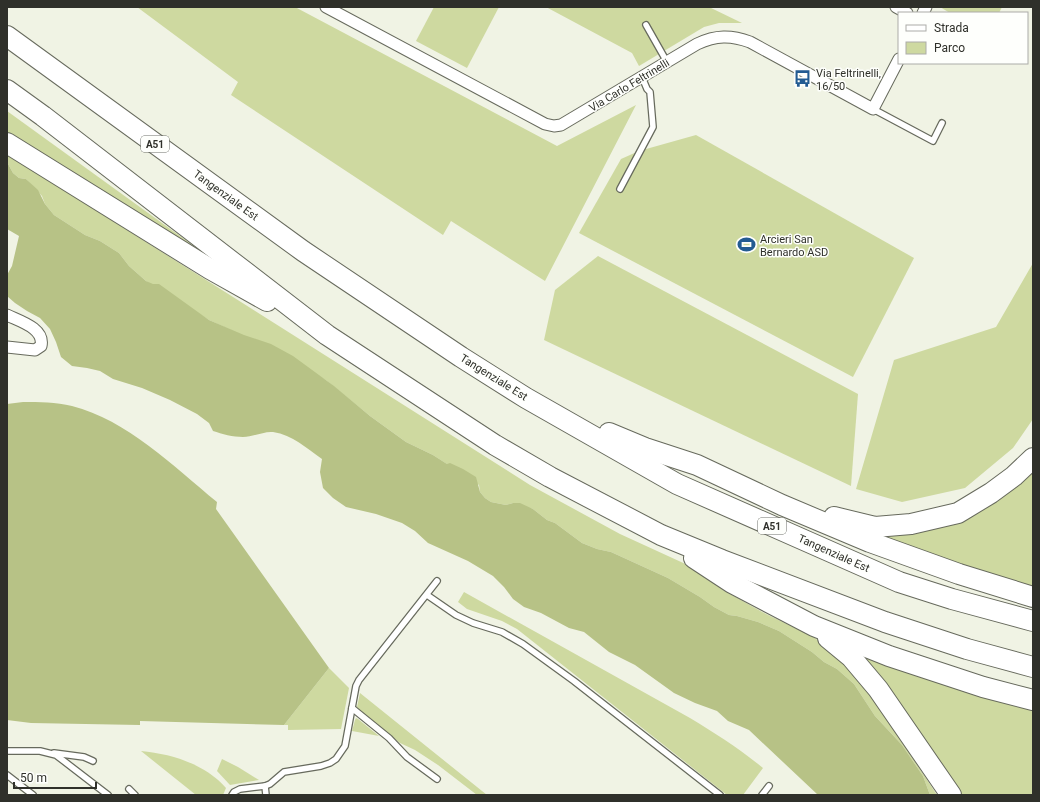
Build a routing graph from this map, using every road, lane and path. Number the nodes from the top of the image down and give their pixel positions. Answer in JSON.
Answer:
{"nodes":[{"id":1,"x":326,"y":7,"type":"edge"},
{"id":2,"x":896,"y":7,"type":"edge"},
{"id":3,"x":905,"y":12,"type":"edge"},
{"id":4,"x":646,"y":25,"type":"dead end"},
{"id":5,"x":7,"y":36,"type":"edge"},
{"id":6,"x":898,"y":61,"type":"edge"},
{"id":7,"x":668,"y":62,"type":"junction"},
{"id":8,"x":642,"y":77,"type":"junction"},
{"id":9,"x":7,"y":90,"type":"edge"},
{"id":10,"x":873,"y":109,"type":"junction"},
{"id":11,"x":942,"y":123,"type":"dead end"},
{"id":12,"x":7,"y":143,"type":"edge"},
{"id":13,"x":620,"y":189,"type":"dead end"},
{"id":14,"x":7,"y":315,"type":"edge"},
{"id":15,"x":328,"y":335,"type":"junction"},
{"id":16,"x":10,"y":346,"type":"edge"},
{"id":17,"x":526,"y":398,"type":"junction"},
{"id":18,"x":1033,"y":458,"type":"edge"},
{"id":19,"x":782,"y":505,"type":"junction"},
{"id":20,"x":661,"y":535,"type":"junction"},
{"id":21,"x":437,"y":581,"type":"dead end"},
{"id":22,"x":427,"y":595,"type":"junction"},
{"id":23,"x":1033,"y":597,"type":"edge"},
{"id":24,"x":1033,"y":621,"type":"edge"},
{"id":25,"x":814,"y":626,"type":"junction"},
{"id":26,"x":1033,"y":667,"type":"edge"},
{"id":27,"x":1033,"y":700,"type":"edge"},
{"id":28,"x":352,"y":708,"type":"junction"},
{"id":29,"x":15,"y":750,"type":"junction"},
{"id":30,"x":7,"y":751,"type":"edge"},
{"id":31,"x":48,"y":752,"type":"junction"},
{"id":32,"x":7,"y":754,"type":"edge"},
{"id":33,"x":93,"y":761,"type":"dead end"},
{"id":34,"x":7,"y":775,"type":"edge"},
{"id":35,"x":437,"y":779,"type":"dead end"},
{"id":36,"x":265,"y":786,"type":"junction"},
{"id":37,"x":769,"y":786,"type":"dead end"},
{"id":38,"x":129,"y":789,"type":"dead end"},
{"id":39,"x":33,"y":795,"type":"edge"},
{"id":40,"x":108,"y":795,"type":"edge"},
{"id":41,"x":135,"y":795,"type":"edge"},
{"id":42,"x":232,"y":795,"type":"edge"},
{"id":43,"x":266,"y":795,"type":"edge"},
{"id":44,"x":720,"y":795,"type":"edge"},
{"id":45,"x":762,"y":795,"type":"edge"},
{"id":46,"x":952,"y":795,"type":"edge"}],
"edges":[{"from":1,"to":8,"type":"street","name":"Via Carlo Feltrinelli"},
{"from":2,"to":3,"type":"street"},
{"from":4,"to":7,"type":"lane"},
{"from":5,"to":17,"type":"highway","name":"Tangenziale Est","number":"A51"},
{"from":6,"to":10,"type":"street"},
{"from":7,"to":8,"type":"street","name":"Via Carlo Feltrinelli"},
{"from":7,"to":10,"type":"street","name":"Via Carlo Feltrinelli"},
{"from":8,"to":13,"type":"lane"},
{"from":9,"to":15,"type":"highway"},
{"from":10,"to":11,"type":"lane","name":"Via Carlo Feltrinelli"},
{"from":12,"to":15,"type":"highway"},
{"from":14,"to":16,"type":"street"},
{"from":15,"to":20,"type":"highway"},
{"from":17,"to":19,"type":"highway"},
{"from":17,"to":24,"type":"highway","name":"Tangenziale Est","number":"A51"},
{"from":18,"to":19,"type":"highway"},
{"from":19,"to":23,"type":"highway"},
{"from":20,"to":25,"type":"highway"},
{"from":20,"to":26,"type":"highway"},
{"from":21,"to":22,"type":"lane"},
{"from":22,"to":28,"type":"lane"},
{"from":22,"to":44,"type":"lane"},
{"from":25,"to":27,"type":"highway"},
{"from":25,"to":46,"type":"highway"},
{"from":28,"to":35,"type":"lane"},
{"from":28,"to":36,"type":"lane"},
{"from":29,"to":30,"type":"lane"},
{"from":29,"to":31,"type":"lane"},
{"from":29,"to":32,"type":"lane"},
{"from":31,"to":33,"type":"lane"},
{"from":31,"to":40,"type":"lane"},
{"from":34,"to":39,"type":"lane"},
{"from":36,"to":42,"type":"lane"},
{"from":36,"to":43,"type":"lane"},
{"from":37,"to":45,"type":"lane"},
{"from":38,"to":41,"type":"lane"}]}
